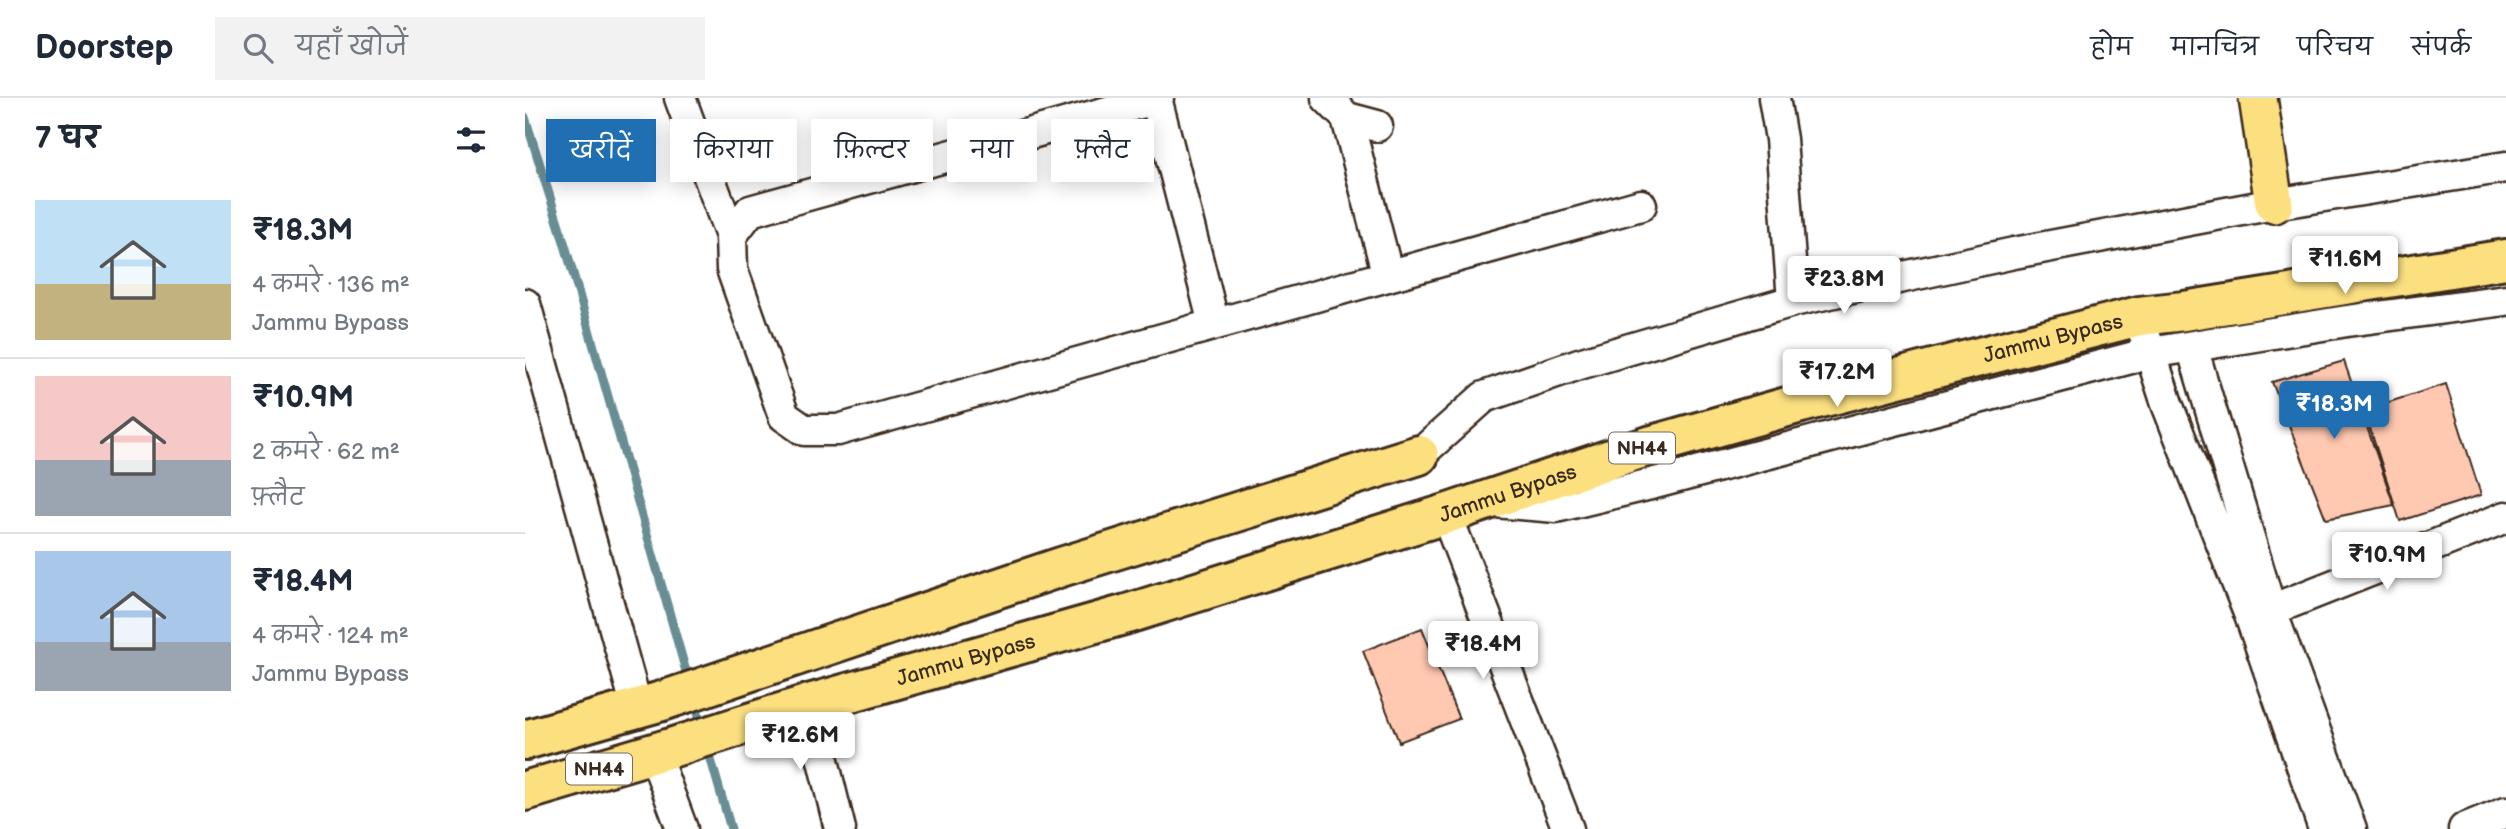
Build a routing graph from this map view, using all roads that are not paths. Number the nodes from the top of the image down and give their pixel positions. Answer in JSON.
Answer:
{"nodes":[{"id":1,"x":680,"y":98,"type":"edge"},
{"id":2,"x":1156,"y":98,"type":"edge"},
{"id":3,"x":1774,"y":98,"type":"edge"},
{"id":4,"x":2257,"y":98,"type":"edge"},
{"id":5,"x":1337,"y":108,"type":"edge"},
{"id":6,"x":1377,"y":126,"type":"dead end"},
{"id":7,"x":2506,"y":167,"type":"edge"},
{"id":8,"x":2274,"y":204,"type":"junction"},
{"id":9,"x":1641,"y":205,"type":"dead end"},
{"id":10,"x":731,"y":236,"type":"junction"},
{"id":11,"x":2506,"y":259,"type":"edge"},
{"id":12,"x":1388,"y":276,"type":"junction"},
{"id":13,"x":2506,"y":300,"type":"edge"},
{"id":14,"x":1793,"y":301,"type":"junction"},
{"id":15,"x":525,"y":304,"type":"edge"},
{"id":16,"x":2139,"y":316,"type":"junction"},
{"id":17,"x":1214,"y":324,"type":"junction"},
{"id":18,"x":2192,"y":347,"type":"junction"},
{"id":19,"x":2150,"y":353,"type":"junction"},
{"id":20,"x":1419,"y":455,"type":"joint"},
{"id":21,"x":1483,"y":502,"type":"junction"},
{"id":22,"x":1447,"y":514,"type":"junction"},
{"id":23,"x":2506,"y":517,"type":"edge"},
{"id":24,"x":2261,"y":615,"type":"junction"},
{"id":25,"x":650,"y":704,"type":"junction"},
{"id":26,"x":802,"y":706,"type":"junction"},
{"id":27,"x":525,"y":740,"type":"edge"},
{"id":28,"x":664,"y":750,"type":"junction"},
{"id":29,"x":525,"y":791,"type":"edge"},
{"id":30,"x":2506,"y":812,"type":"edge"},
{"id":31,"x":682,"y":829,"type":"edge"},
{"id":32,"x":840,"y":829,"type":"edge"},
{"id":33,"x":1567,"y":829,"type":"edge"},
{"id":34,"x":2324,"y":829,"type":"edge"},
{"id":35,"x":2351,"y":829,"type":"edge"},
{"id":36,"x":2464,"y":829,"type":"edge"}],
"edges":[{"from":1,"to":10,"type":"street"},
{"from":2,"to":10,"type":"street"},
{"from":2,"to":17,"type":"street"},
{"from":3,"to":14,"type":"street"},
{"from":4,"to":8,"type":"main road"},
{"from":5,"to":6,"type":"street"},
{"from":5,"to":12,"type":"street"},
{"from":7,"to":8,"type":"street"},
{"from":8,"to":14,"type":"street"},
{"from":9,"to":12,"type":"street"},
{"from":10,"to":17,"type":"street"},
{"from":11,"to":16,"type":"highway","name":"Jammu Bypass","number":"NH44"},
{"from":12,"to":17,"type":"street"},
{"from":13,"to":18,"type":"street"},
{"from":14,"to":20,"type":"street"},
{"from":15,"to":25,"type":"street"},
{"from":16,"to":19,"type":"street"},
{"from":16,"to":21,"type":"highway","name":"Jammu Bypass","number":"NH44"},
{"from":18,"to":19,"type":"street"},
{"from":18,"to":24,"type":"street"},
{"from":19,"to":21,"type":"street"},
{"from":19,"to":24,"type":"street"},
{"from":20,"to":25,"type":"highway","number":"NH44"},
{"from":21,"to":22,"type":"highway","name":"Jammu Bypass","number":"NH44"},
{"from":22,"to":26,"type":"highway","name":"Jammu Bypass","number":"NH44"},
{"from":22,"to":33,"type":"street"},
{"from":23,"to":24,"type":"street"},
{"from":24,"to":34,"type":"street"},
{"from":24,"to":35,"type":"street"},
{"from":25,"to":27,"type":"highway","number":"NH44"},
{"from":26,"to":28,"type":"highway","name":"Jammu Bypass","number":"NH44"},
{"from":26,"to":32,"type":"street"},
{"from":28,"to":29,"type":"highway","name":"Jammu Bypass","number":"NH44"},
{"from":28,"to":31,"type":"street"},
{"from":30,"to":36,"type":"street"}]}
